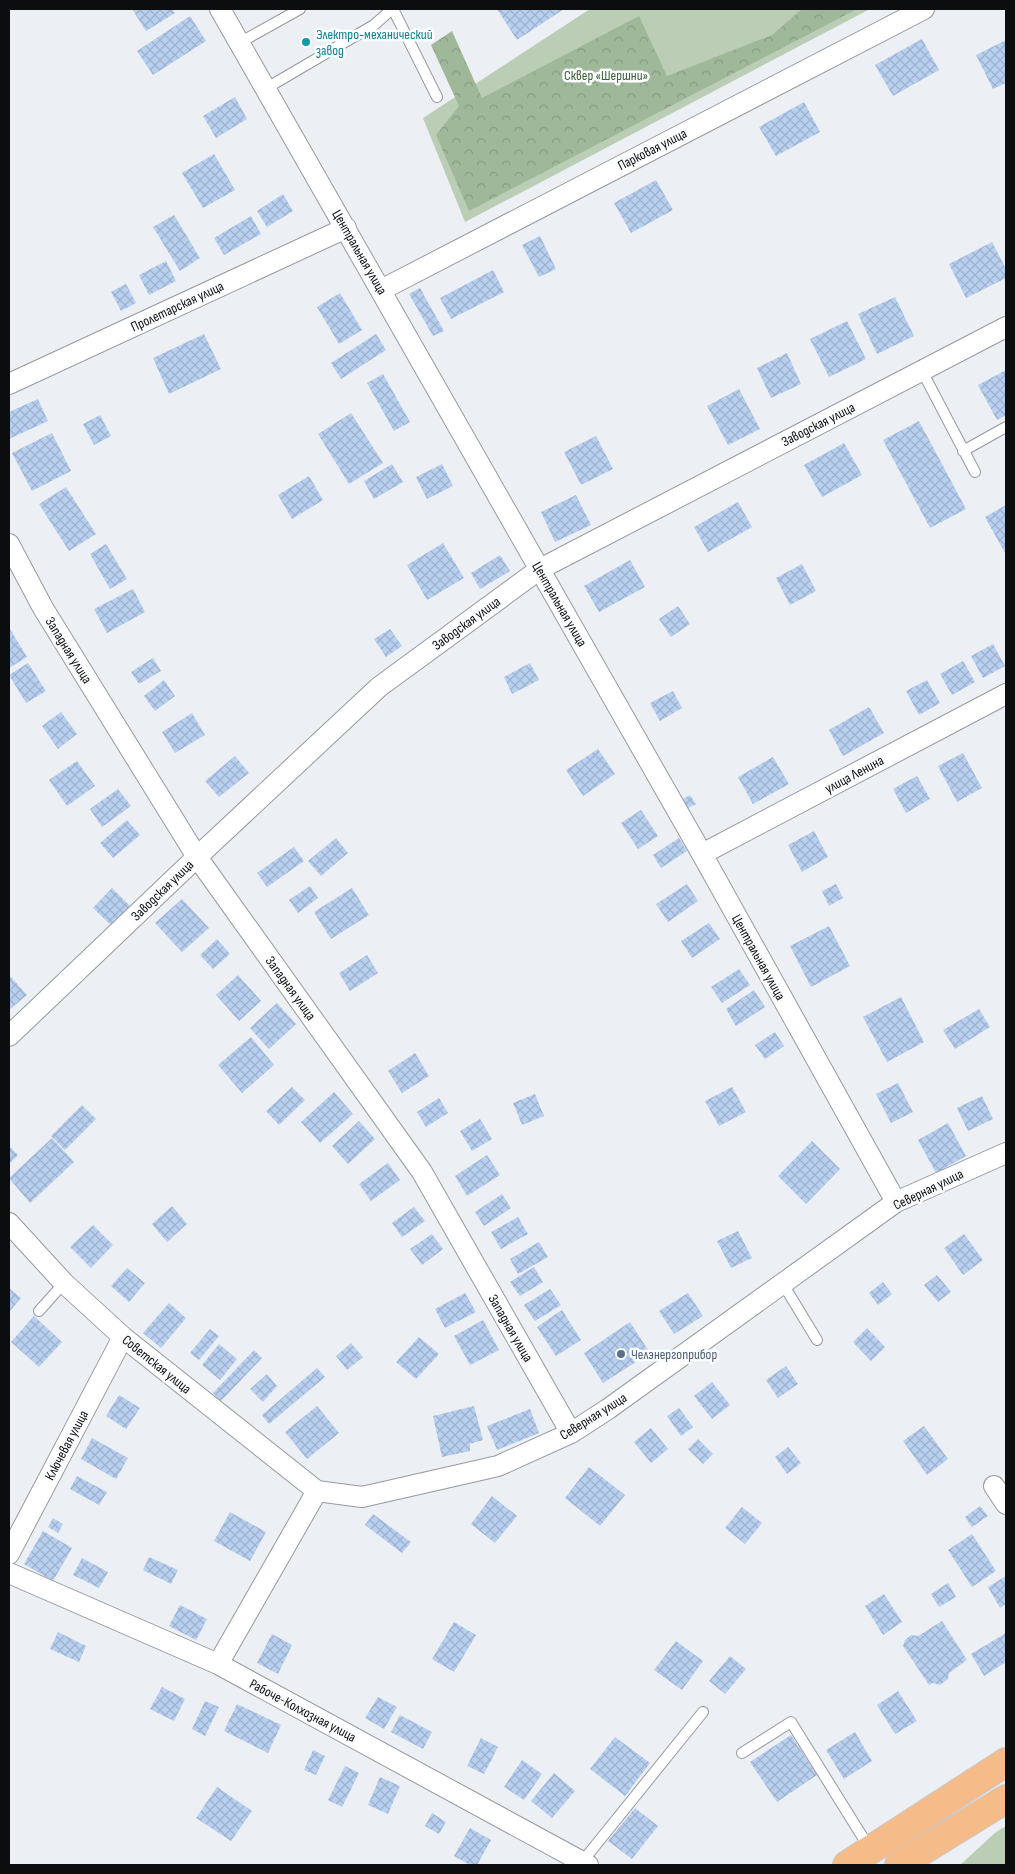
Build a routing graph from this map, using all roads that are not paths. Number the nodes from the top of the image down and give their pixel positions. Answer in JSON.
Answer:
{"nodes":[{"id":1,"x":220,"y":9,"type":"edge"},
{"id":2,"x":300,"y":9,"type":"edge"},
{"id":3,"x":392,"y":9,"type":"edge"},
{"id":4,"x":924,"y":9,"type":"edge"},
{"id":5,"x":239,"y":43,"type":"junction"},
{"id":6,"x":265,"y":89,"type":"junction"},
{"id":7,"x":437,"y":97,"type":"dead end"},
{"id":8,"x":346,"y":228,"type":"junction"},
{"id":9,"x":381,"y":290,"type":"junction"},
{"id":10,"x":1006,"y":327,"type":"edge"},
{"id":11,"x":922,"y":371,"type":"junction"},
{"id":12,"x":9,"y":384,"type":"edge"},
{"id":13,"x":1006,"y":427,"type":"edge"},
{"id":14,"x":963,"y":451,"type":"junction"},
{"id":15,"x":975,"y":472,"type":"dead end"},
{"id":16,"x":9,"y":544,"type":"edge"},
{"id":17,"x":540,"y":569,"type":"junction"},
{"id":18,"x":1006,"y":694,"type":"edge"},
{"id":19,"x":702,"y":854,"type":"junction"},
{"id":20,"x":197,"y":857,"type":"junction"},
{"id":21,"x":9,"y":1036,"type":"edge"},
{"id":22,"x":1006,"y":1153,"type":"edge"},
{"id":23,"x":896,"y":1202,"type":"junction"},
{"id":24,"x":9,"y":1224,"type":"edge"},
{"id":25,"x":64,"y":1283,"type":"junction"},
{"id":26,"x":783,"y":1284,"type":"junction"},
{"id":27,"x":39,"y":1311,"type":"dead end"},
{"id":28,"x":123,"y":1337,"type":"junction"},
{"id":29,"x":817,"y":1340,"type":"dead end"},
{"id":30,"x":571,"y":1433,"type":"junction"},
{"id":31,"x":994,"y":1486,"type":"dead end"},
{"id":32,"x":317,"y":1491,"type":"junction"},
{"id":33,"x":1006,"y":1504,"type":"edge"},
{"id":34,"x":9,"y":1554,"type":"edge"},
{"id":35,"x":9,"y":1573,"type":"edge"},
{"id":36,"x":218,"y":1664,"type":"junction"},
{"id":37,"x":703,"y":1712,"type":"dead end"},
{"id":38,"x":742,"y":1754,"type":"dead end"},
{"id":39,"x":1006,"y":1762,"type":"edge"},
{"id":40,"x":1006,"y":1799,"type":"edge"},
{"id":41,"x":871,"y":1850,"type":"junction"},
{"id":42,"x":585,"y":1864,"type":"edge"},
{"id":43,"x":848,"y":1865,"type":"edge"},
{"id":44,"x":899,"y":1865,"type":"edge"}],
"edges":[{"from":1,"to":5,"type":"street","name":"Центральная улица"},
{"from":2,"to":5,"type":"lane"},
{"from":3,"to":6,"type":"lane"},
{"from":3,"to":7,"type":"lane"},
{"from":4,"to":9,"type":"street","name":"Парковая улица"},
{"from":5,"to":6,"type":"street","name":"Центральная улица"},
{"from":6,"to":8,"type":"street","name":"Центральная улица"},
{"from":8,"to":9,"type":"street","name":"Центральная улица"},
{"from":8,"to":12,"type":"street","name":"Пролетарская улица"},
{"from":9,"to":17,"type":"street","name":"Центральная улица"},
{"from":10,"to":11,"type":"street","name":"Заводская улица"},
{"from":11,"to":14,"type":"lane"},
{"from":11,"to":17,"type":"street","name":"Заводская улица"},
{"from":13,"to":14,"type":"lane"},
{"from":14,"to":15,"type":"lane"},
{"from":16,"to":20,"type":"street","name":"Западная улица"},
{"from":17,"to":19,"type":"street","name":"Центральная улица"},
{"from":17,"to":20,"type":"street","name":"Заводская улица"},
{"from":18,"to":19,"type":"street","name":"улица Ленина"},
{"from":19,"to":23,"type":"street","name":"Центральная улица"},
{"from":20,"to":21,"type":"street","name":"Заводская улица"},
{"from":20,"to":30,"type":"street","name":"Западная улица"},
{"from":22,"to":23,"type":"street","name":"Северная улица"},
{"from":23,"to":26,"type":"street","name":"Северная улица"},
{"from":24,"to":25,"type":"street","name":"Советская улица"},
{"from":25,"to":27,"type":"lane"},
{"from":25,"to":28,"type":"street","name":"Советская улица"},
{"from":26,"to":29,"type":"lane"},
{"from":26,"to":30,"type":"street","name":"Северная улица"},
{"from":28,"to":32,"type":"street","name":"Советская улица"},
{"from":28,"to":34,"type":"street","name":"Ключевая улица"},
{"from":30,"to":32,"type":"street","name":"Северная улица"},
{"from":31,"to":33,"type":"street"},
{"from":32,"to":36,"type":"street"},
{"from":35,"to":36,"type":"street","name":"Рабоче-Колхозная улица"},
{"from":36,"to":42,"type":"street","name":"Рабоче-Колхозная улица"},
{"from":37,"to":42,"type":"lane"},
{"from":38,"to":41,"type":"lane"},
{"from":39,"to":41,"type":"main road"},
{"from":40,"to":44,"type":"main road"},
{"from":41,"to":43,"type":"main road"}]}
